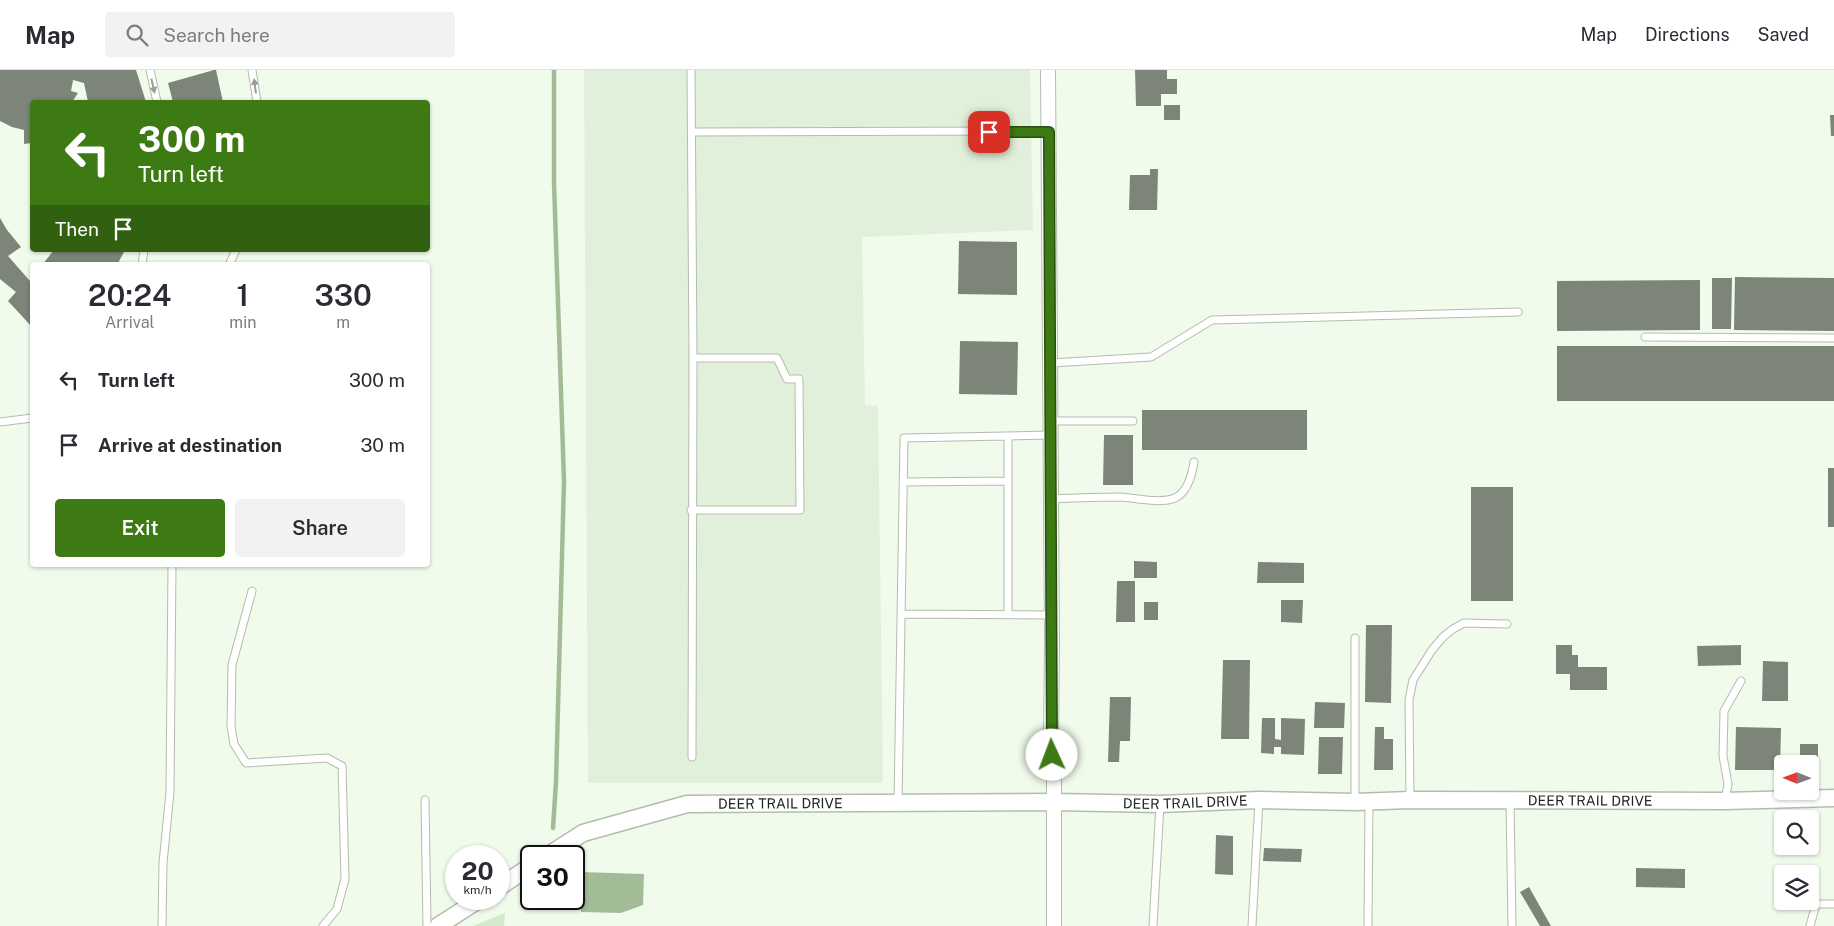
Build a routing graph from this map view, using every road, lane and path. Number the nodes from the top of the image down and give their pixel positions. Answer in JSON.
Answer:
{"nodes":[{"id":1,"x":150,"y":70,"type":"edge"},
{"id":2,"x":252,"y":70,"type":"edge"},
{"id":3,"x":690,"y":70,"type":"edge"},
{"id":4,"x":1048,"y":70,"type":"edge"},
{"id":5,"x":157,"y":100,"type":"edge"},
{"id":6,"x":257,"y":100,"type":"edge"},
{"id":7,"x":692,"y":132,"type":"junction"},
{"id":8,"x":1049,"y":132,"type":"junction"},
{"id":9,"x":1518,"y":312,"type":"dead end"},
{"id":10,"x":1645,"y":337,"type":"dead end"},
{"id":11,"x":1834,"y":338,"type":"edge"},
{"id":12,"x":693,"y":358,"type":"junction"},
{"id":13,"x":1050,"y":363,"type":"junction"},
{"id":14,"x":30,"y":418,"type":"edge"},
{"id":15,"x":1133,"y":421,"type":"dead end"},
{"id":16,"x":0,"y":422,"type":"edge"},
{"id":17,"x":1051,"y":428,"type":"junction"},
{"id":18,"x":1008,"y":436,"type":"junction"},
{"id":19,"x":1194,"y":462,"type":"dead end"},
{"id":20,"x":903,"y":482,"type":"junction"},
{"id":21,"x":1008,"y":482,"type":"junction"},
{"id":22,"x":1052,"y":498,"type":"junction"},
{"id":23,"x":691,"y":510,"type":"junction"},
{"id":24,"x":172,"y":567,"type":"edge"},
{"id":25,"x":252,"y":590,"type":"dead end"},
{"id":26,"x":901,"y":614,"type":"junction"},
{"id":27,"x":1008,"y":615,"type":"junction"},
{"id":28,"x":1052,"y":615,"type":"junction"},
{"id":29,"x":1507,"y":624,"type":"dead end"},
{"id":30,"x":1355,"y":638,"type":"dead end"},
{"id":31,"x":1741,"y":681,"type":"dead end"},
{"id":32,"x":692,"y":757,"type":"dead end"},
{"id":33,"x":1834,"y":798,"type":"edge"},
{"id":34,"x":425,"y":800,"type":"dead end"},
{"id":35,"x":1258,"y":800,"type":"junction"},
{"id":36,"x":1410,"y":800,"type":"junction"},
{"id":37,"x":1510,"y":801,"type":"junction"},
{"id":38,"x":1725,"y":801,"type":"junction"},
{"id":39,"x":898,"y":802,"type":"junction"},
{"id":40,"x":1054,"y":802,"type":"junction"},
{"id":41,"x":1362,"y":802,"type":"junction"},
{"id":42,"x":1160,"y":804,"type":"junction"},
{"id":43,"x":565,"y":845,"type":"edge"},
{"id":44,"x":1834,"y":904,"type":"edge"},
{"id":45,"x":463,"y":910,"type":"edge"},
{"id":46,"x":162,"y":926,"type":"edge"},
{"id":47,"x":323,"y":926,"type":"edge"},
{"id":48,"x":427,"y":926,"type":"edge"},
{"id":49,"x":438,"y":926,"type":"edge"},
{"id":50,"x":1054,"y":926,"type":"edge"},
{"id":51,"x":1153,"y":926,"type":"edge"},
{"id":52,"x":1252,"y":926,"type":"edge"},
{"id":53,"x":1368,"y":926,"type":"edge"},
{"id":54,"x":1512,"y":926,"type":"edge"},
{"id":55,"x":1810,"y":926,"type":"edge"}],
"edges":[{"from":1,"to":5,"type":"lane","one_way":true},
{"from":6,"to":2,"type":"lane","one_way":true},
{"from":3,"to":7,"type":"lane"},
{"from":4,"to":8,"type":"street"},
{"from":7,"to":8,"type":"lane"},
{"from":7,"to":12,"type":"lane"},
{"from":8,"to":13,"type":"street"},
{"from":9,"to":13,"type":"lane"},
{"from":10,"to":11,"type":"lane"},
{"from":12,"to":23,"type":"lane"},
{"from":12,"to":23,"type":"lane"},
{"from":13,"to":17,"type":"street"},
{"from":14,"to":16,"type":"lane"},
{"from":15,"to":17,"type":"lane"},
{"from":17,"to":18,"type":"lane"},
{"from":17,"to":22,"type":"street"},
{"from":18,"to":20,"type":"lane"},
{"from":18,"to":21,"type":"lane"},
{"from":19,"to":22,"type":"lane"},
{"from":20,"to":21,"type":"lane"},
{"from":20,"to":26,"type":"lane"},
{"from":21,"to":27,"type":"lane"},
{"from":22,"to":28,"type":"street"},
{"from":23,"to":32,"type":"lane"},
{"from":24,"to":46,"type":"lane"},
{"from":25,"to":47,"type":"lane"},
{"from":26,"to":27,"type":"lane"},
{"from":26,"to":39,"type":"lane"},
{"from":27,"to":28,"type":"lane"},
{"from":28,"to":40,"type":"street"},
{"from":29,"to":36,"type":"lane"},
{"from":30,"to":41,"type":"lane"},
{"from":31,"to":38,"type":"lane"},
{"from":33,"to":38,"type":"street","name":"DEER TRAIL DRIVE"},
{"from":34,"to":48,"type":"lane"},
{"from":35,"to":41,"type":"street","name":"DEER TRAIL DRIVE"},
{"from":35,"to":42,"type":"street","name":"DEER TRAIL DRIVE"},
{"from":35,"to":52,"type":"lane"},
{"from":36,"to":37,"type":"street","name":"DEER TRAIL DRIVE"},
{"from":36,"to":41,"type":"street","name":"DEER TRAIL DRIVE"},
{"from":37,"to":38,"type":"street","name":"DEER TRAIL DRIVE"},
{"from":37,"to":54,"type":"lane"},
{"from":39,"to":40,"type":"street","name":"DEER TRAIL DRIVE"},
{"from":39,"to":43,"type":"street","name":"DEER TRAIL DRIVE"},
{"from":40,"to":42,"type":"street","name":"DEER TRAIL DRIVE"},
{"from":40,"to":50,"type":"street"},
{"from":41,"to":53,"type":"lane"},
{"from":42,"to":51,"type":"lane"},
{"from":44,"to":55,"type":"lane"},
{"from":45,"to":49,"type":"street"}]}
